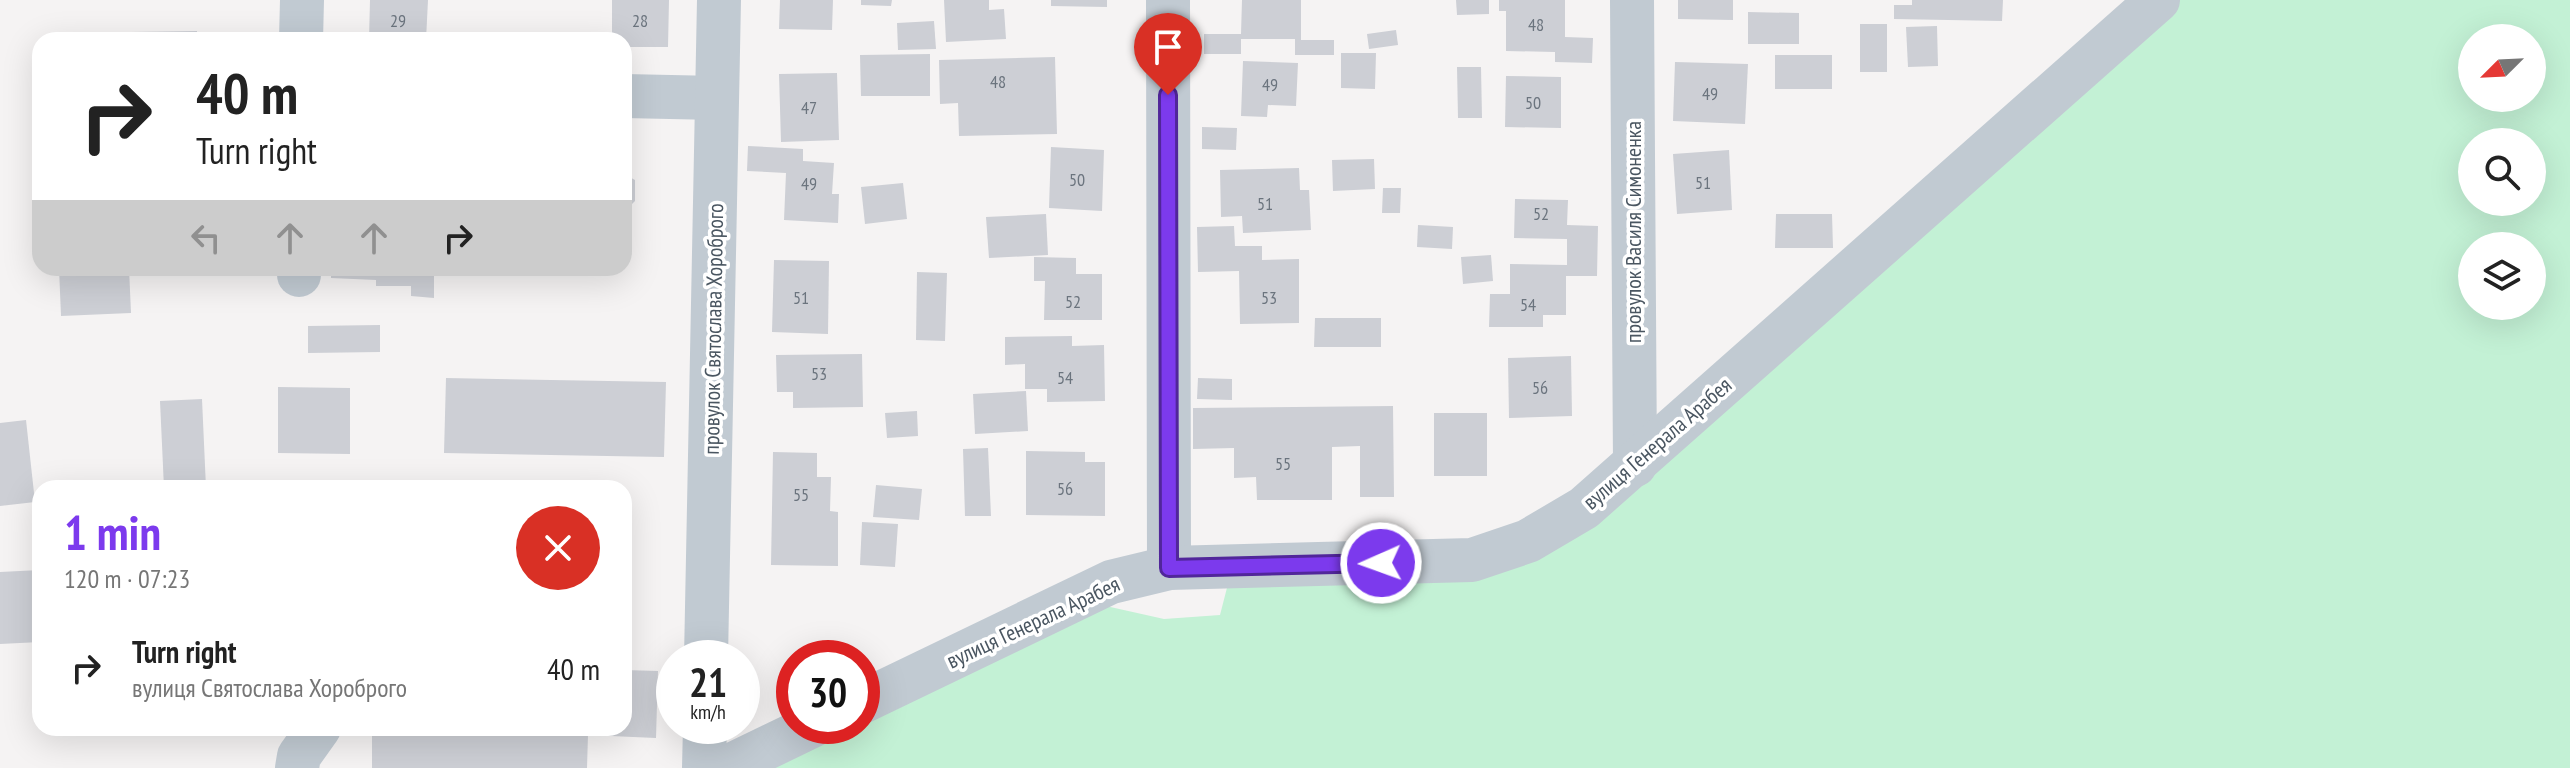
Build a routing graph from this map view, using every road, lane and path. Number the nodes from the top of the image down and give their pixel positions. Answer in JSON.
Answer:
{"nodes":[{"id":1,"x":302,"y":0,"type":"edge"},
{"id":2,"x":719,"y":0,"type":"edge"},
{"id":3,"x":1168,"y":0,"type":"edge"},
{"id":4,"x":1632,"y":0,"type":"edge"},
{"id":5,"x":2158,"y":0,"type":"edge"},
{"id":6,"x":2116,"y":19,"type":"edge"},
{"id":7,"x":301,"y":32,"type":"edge"},
{"id":8,"x":632,"y":96,"type":"edge"},
{"id":9,"x":717,"y":98,"type":"junction"},
{"id":10,"x":1635,"y":465,"type":"junction"},
{"id":11,"x":1169,"y":568,"type":"junction"},
{"id":12,"x":706,"y":640,"type":"edge"},
{"id":13,"x":880,"y":693,"type":"edge"},
{"id":14,"x":313,"y":736,"type":"edge"},
{"id":15,"x":776,"y":743,"type":"edge"},
{"id":16,"x":705,"y":744,"type":"edge"},
{"id":17,"x":297,"y":768,"type":"edge"},
{"id":18,"x":704,"y":768,"type":"edge"},
{"id":19,"x":725,"y":768,"type":"edge"}],
"edges":[{"from":1,"to":7,"type":"street"},
{"from":2,"to":9,"type":"street","name":"провулок Святослава Хороброго"},
{"from":3,"to":11,"type":"street"},
{"from":4,"to":10,"type":"street","name":"провулок Василя Симоненка"},
{"from":5,"to":6,"type":"street","name":"вулиця Генерала Арабея"},
{"from":6,"to":10,"type":"street","name":"вулиця Генерала Арабея"},
{"from":8,"to":9,"type":"street"},
{"from":9,"to":12,"type":"street","name":"провулок Святослава Хороброго"},
{"from":10,"to":11,"type":"street","name":"вулиця Генерала Арабея"},
{"from":11,"to":13,"type":"street","name":"вулиця Генерала Арабея"},
{"from":14,"to":17,"type":"street"},
{"from":15,"to":19,"type":"street"},
{"from":16,"to":18,"type":"street"}]}
